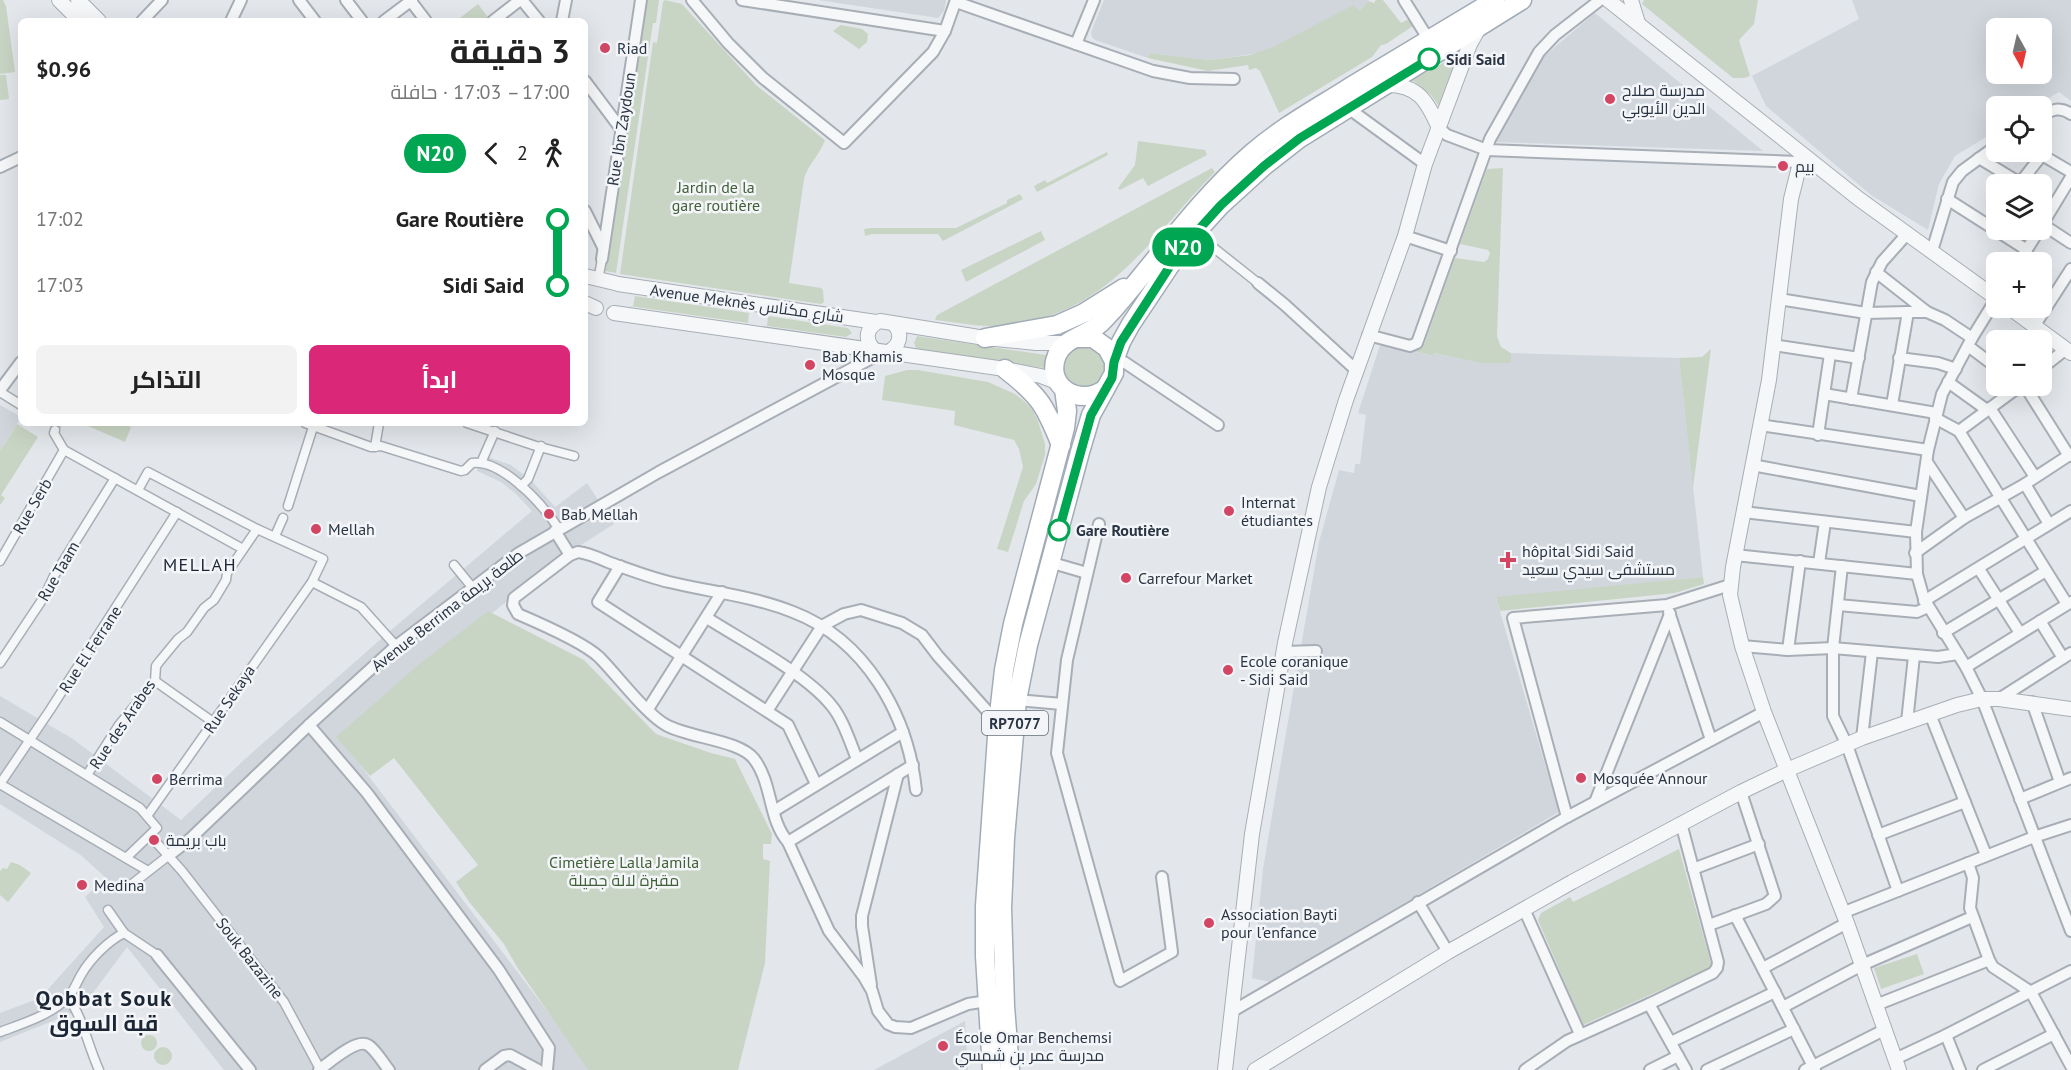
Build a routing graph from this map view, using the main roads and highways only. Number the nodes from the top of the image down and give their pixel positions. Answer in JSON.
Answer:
{"nodes":[{"id":1,"x":1495,"y":0,"type":"edge"},
{"id":2,"x":1522,"y":0,"type":"edge"},
{"id":3,"x":1140,"y":277,"type":"junction"},
{"id":4,"x":986,"y":338,"type":"road end"},
{"id":5,"x":1072,"y":341,"type":"junction"},
{"id":6,"x":1114,"y":362,"type":"junction"},
{"id":7,"x":1005,"y":369,"type":"road end"},
{"id":8,"x":1061,"y":386,"type":"junction"},
{"id":9,"x":1105,"y":389,"type":"junction"},
{"id":10,"x":1061,"y":445,"type":"junction"},
{"id":11,"x":992,"y":1070,"type":"edge"},
{"id":12,"x":1010,"y":1070,"type":"edge"}],
"edges":[{"from":1,"to":3,"type":"main road"},
{"from":2,"to":6,"type":"main road","number":"RP7077"},
{"from":3,"to":4,"type":"main road"},
{"from":3,"to":5,"type":"main road"},
{"from":5,"to":6,"type":"main road"},
{"from":5,"to":8,"type":"main road","number":"RP7077"},
{"from":6,"to":9,"type":"main road","number":"RP7077"},
{"from":7,"to":10,"type":"main road"},
{"from":8,"to":9,"type":"main road"},
{"from":8,"to":10,"type":"main road","number":"RP7077"},
{"from":9,"to":12,"type":"main road","number":"RP7077"},
{"from":10,"to":11,"type":"main road","number":"RP7077"}]}
